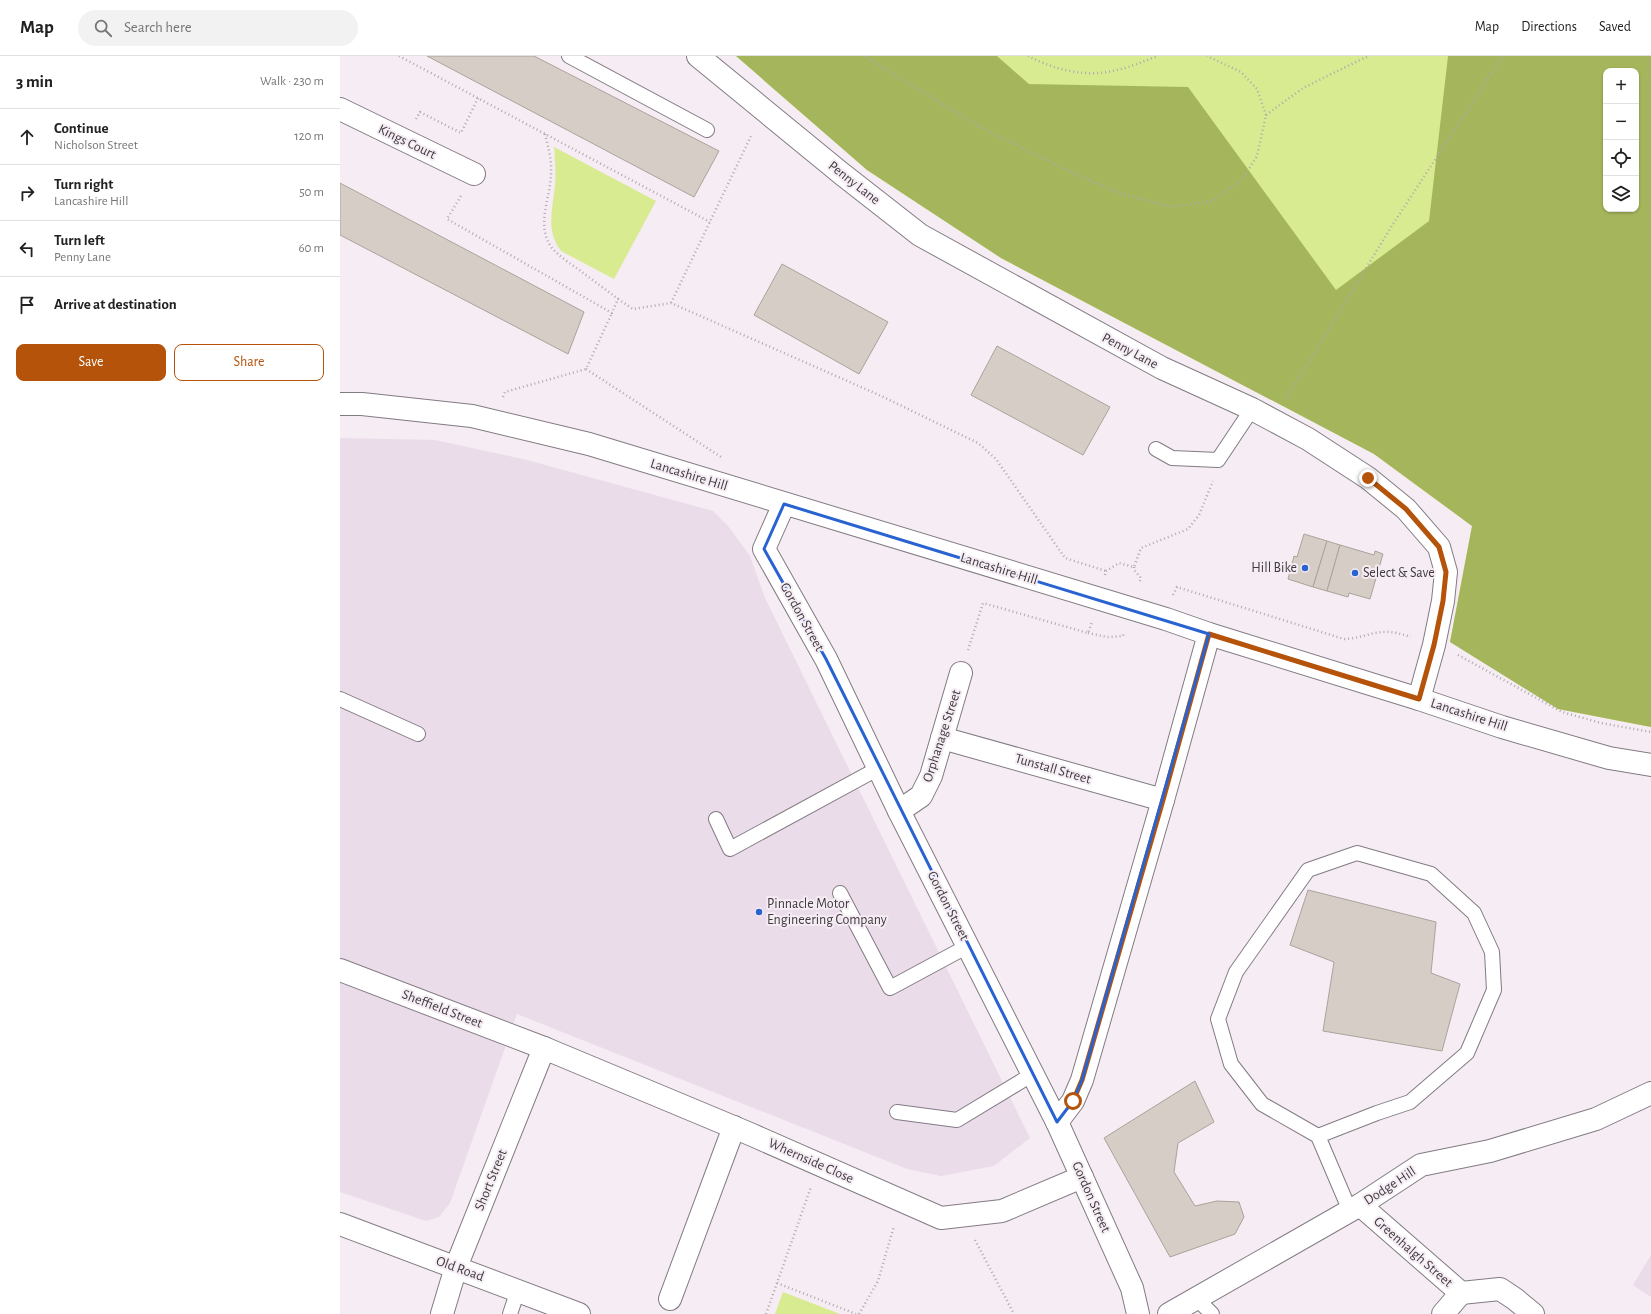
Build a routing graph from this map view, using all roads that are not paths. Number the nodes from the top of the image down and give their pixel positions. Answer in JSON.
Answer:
{"nodes":[{"id":1,"x":569,"y":56,"type":"edge"},
{"id":2,"x":698,"y":56,"type":"edge"},
{"id":3,"x":340,"y":109,"type":"edge"},
{"id":4,"x":707,"y":130,"type":"dead end"},
{"id":5,"x":474,"y":174,"type":"road end"},
{"id":6,"x":340,"y":404,"type":"edge"},
{"id":7,"x":1252,"y":409,"type":"junction"},
{"id":8,"x":1156,"y":449,"type":"dead end"},
{"id":9,"x":784,"y":504,"type":"junction"},
{"id":10,"x":1209,"y":634,"type":"junction"},
{"id":11,"x":961,"y":673,"type":"road end"},
{"id":12,"x":340,"y":699,"type":"edge"},
{"id":13,"x":1419,"y":699,"type":"junction"},
{"id":14,"x":418,"y":734,"type":"dead end"},
{"id":15,"x":942,"y":738,"type":"junction"},
{"id":16,"x":1651,"y":765,"type":"edge"},
{"id":17,"x":879,"y":768,"type":"junction"},
{"id":18,"x":1163,"y":800,"type":"junction"},
{"id":19,"x":899,"y":811,"type":"junction"},
{"id":20,"x":716,"y":819,"type":"dead end"},
{"id":21,"x":840,"y":893,"type":"dead end"},
{"id":22,"x":968,"y":946,"type":"junction"},
{"id":23,"x":340,"y":970,"type":"edge"},
{"id":24,"x":544,"y":1048,"type":"junction"},
{"id":25,"x":1032,"y":1074,"type":"junction"},
{"id":26,"x":1651,"y":1093,"type":"edge"},
{"id":27,"x":897,"y":1112,"type":"dead end"},
{"id":28,"x":1057,"y":1122,"type":"junction"},
{"id":29,"x":734,"y":1127,"type":"junction"},
{"id":30,"x":1318,"y":1136,"type":"junction"},
{"id":31,"x":1082,"y":1177,"type":"junction"},
{"id":32,"x":1355,"y":1208,"type":"junction"},
{"id":33,"x":340,"y":1224,"type":"edge"},
{"id":34,"x":456,"y":1268,"type":"junction"},
{"id":35,"x":518,"y":1290,"type":"junction"},
{"id":36,"x":1461,"y":1293,"type":"junction"},
{"id":37,"x":1196,"y":1298,"type":"junction"},
{"id":38,"x":670,"y":1299,"type":"dead end"},
{"id":39,"x":442,"y":1314,"type":"edge"},
{"id":40,"x":510,"y":1314,"type":"edge"},
{"id":41,"x":579,"y":1314,"type":"edge"},
{"id":42,"x":1138,"y":1314,"type":"edge"},
{"id":43,"x":1169,"y":1314,"type":"edge"},
{"id":44,"x":1212,"y":1314,"type":"edge"},
{"id":45,"x":1443,"y":1314,"type":"edge"},
{"id":46,"x":1533,"y":1314,"type":"edge"}],
"edges":[{"from":1,"to":4,"type":"lane"},
{"from":2,"to":7,"type":"street","name":"Penny Lane"},
{"from":3,"to":5,"type":"street","name":"Kings Court"},
{"from":6,"to":9,"type":"street","name":"Lancashire Hill"},
{"from":7,"to":8,"type":"lane"},
{"from":7,"to":13,"type":"street","name":"Penny Lane"},
{"from":9,"to":10,"type":"street","name":"Lancashire Hill"},
{"from":9,"to":17,"type":"street","name":"Gordon Street"},
{"from":10,"to":13,"type":"street","name":"Lancashire Hill"},
{"from":10,"to":18,"type":"street"},
{"from":11,"to":15,"type":"street","name":"Orphanage Street"},
{"from":12,"to":14,"type":"lane"},
{"from":13,"to":16,"type":"street","name":"Lancashire Hill"},
{"from":15,"to":18,"type":"street","name":"Tunstall Street"},
{"from":15,"to":19,"type":"street","name":"Orphanage Street"},
{"from":17,"to":19,"type":"street","name":"Gordon Street"},
{"from":17,"to":20,"type":"lane"},
{"from":18,"to":28,"type":"street"},
{"from":19,"to":22,"type":"street","name":"Gordon Street"},
{"from":21,"to":22,"type":"lane"},
{"from":22,"to":25,"type":"street","name":"Gordon Street"},
{"from":23,"to":24,"type":"street","name":"Sheffield Street"},
{"from":24,"to":29,"type":"street","name":"Whernside Close"},
{"from":24,"to":34,"type":"street","name":"Short Street"},
{"from":25,"to":27,"type":"lane"},
{"from":25,"to":28,"type":"street","name":"Gordon Street"},
{"from":26,"to":32,"type":"street","name":"Dodge Hill"},
{"from":28,"to":31,"type":"street","name":"Gordon Street"},
{"from":29,"to":31,"type":"street","name":"Whernside Close"},
{"from":29,"to":38,"type":"street"},
{"from":30,"to":30,"type":"lane"},
{"from":30,"to":32,"type":"lane"},
{"from":31,"to":42,"type":"street","name":"Gordon Street"},
{"from":32,"to":36,"type":"street","name":"Greenhalgh Street"},
{"from":32,"to":37,"type":"street","name":"Dodge Hill"},
{"from":33,"to":34,"type":"street","name":"Old Road"},
{"from":34,"to":35,"type":"street","name":"Old Road"},
{"from":34,"to":39,"type":"street","name":"Short Street"},
{"from":35,"to":40,"type":"lane"},
{"from":35,"to":41,"type":"street","name":"Old Road"},
{"from":36,"to":45,"type":"street"},
{"from":36,"to":46,"type":"street","name":"Greenhalgh Street"},
{"from":37,"to":43,"type":"street","name":"Dodge Hill"},
{"from":37,"to":44,"type":"lane"}]}
